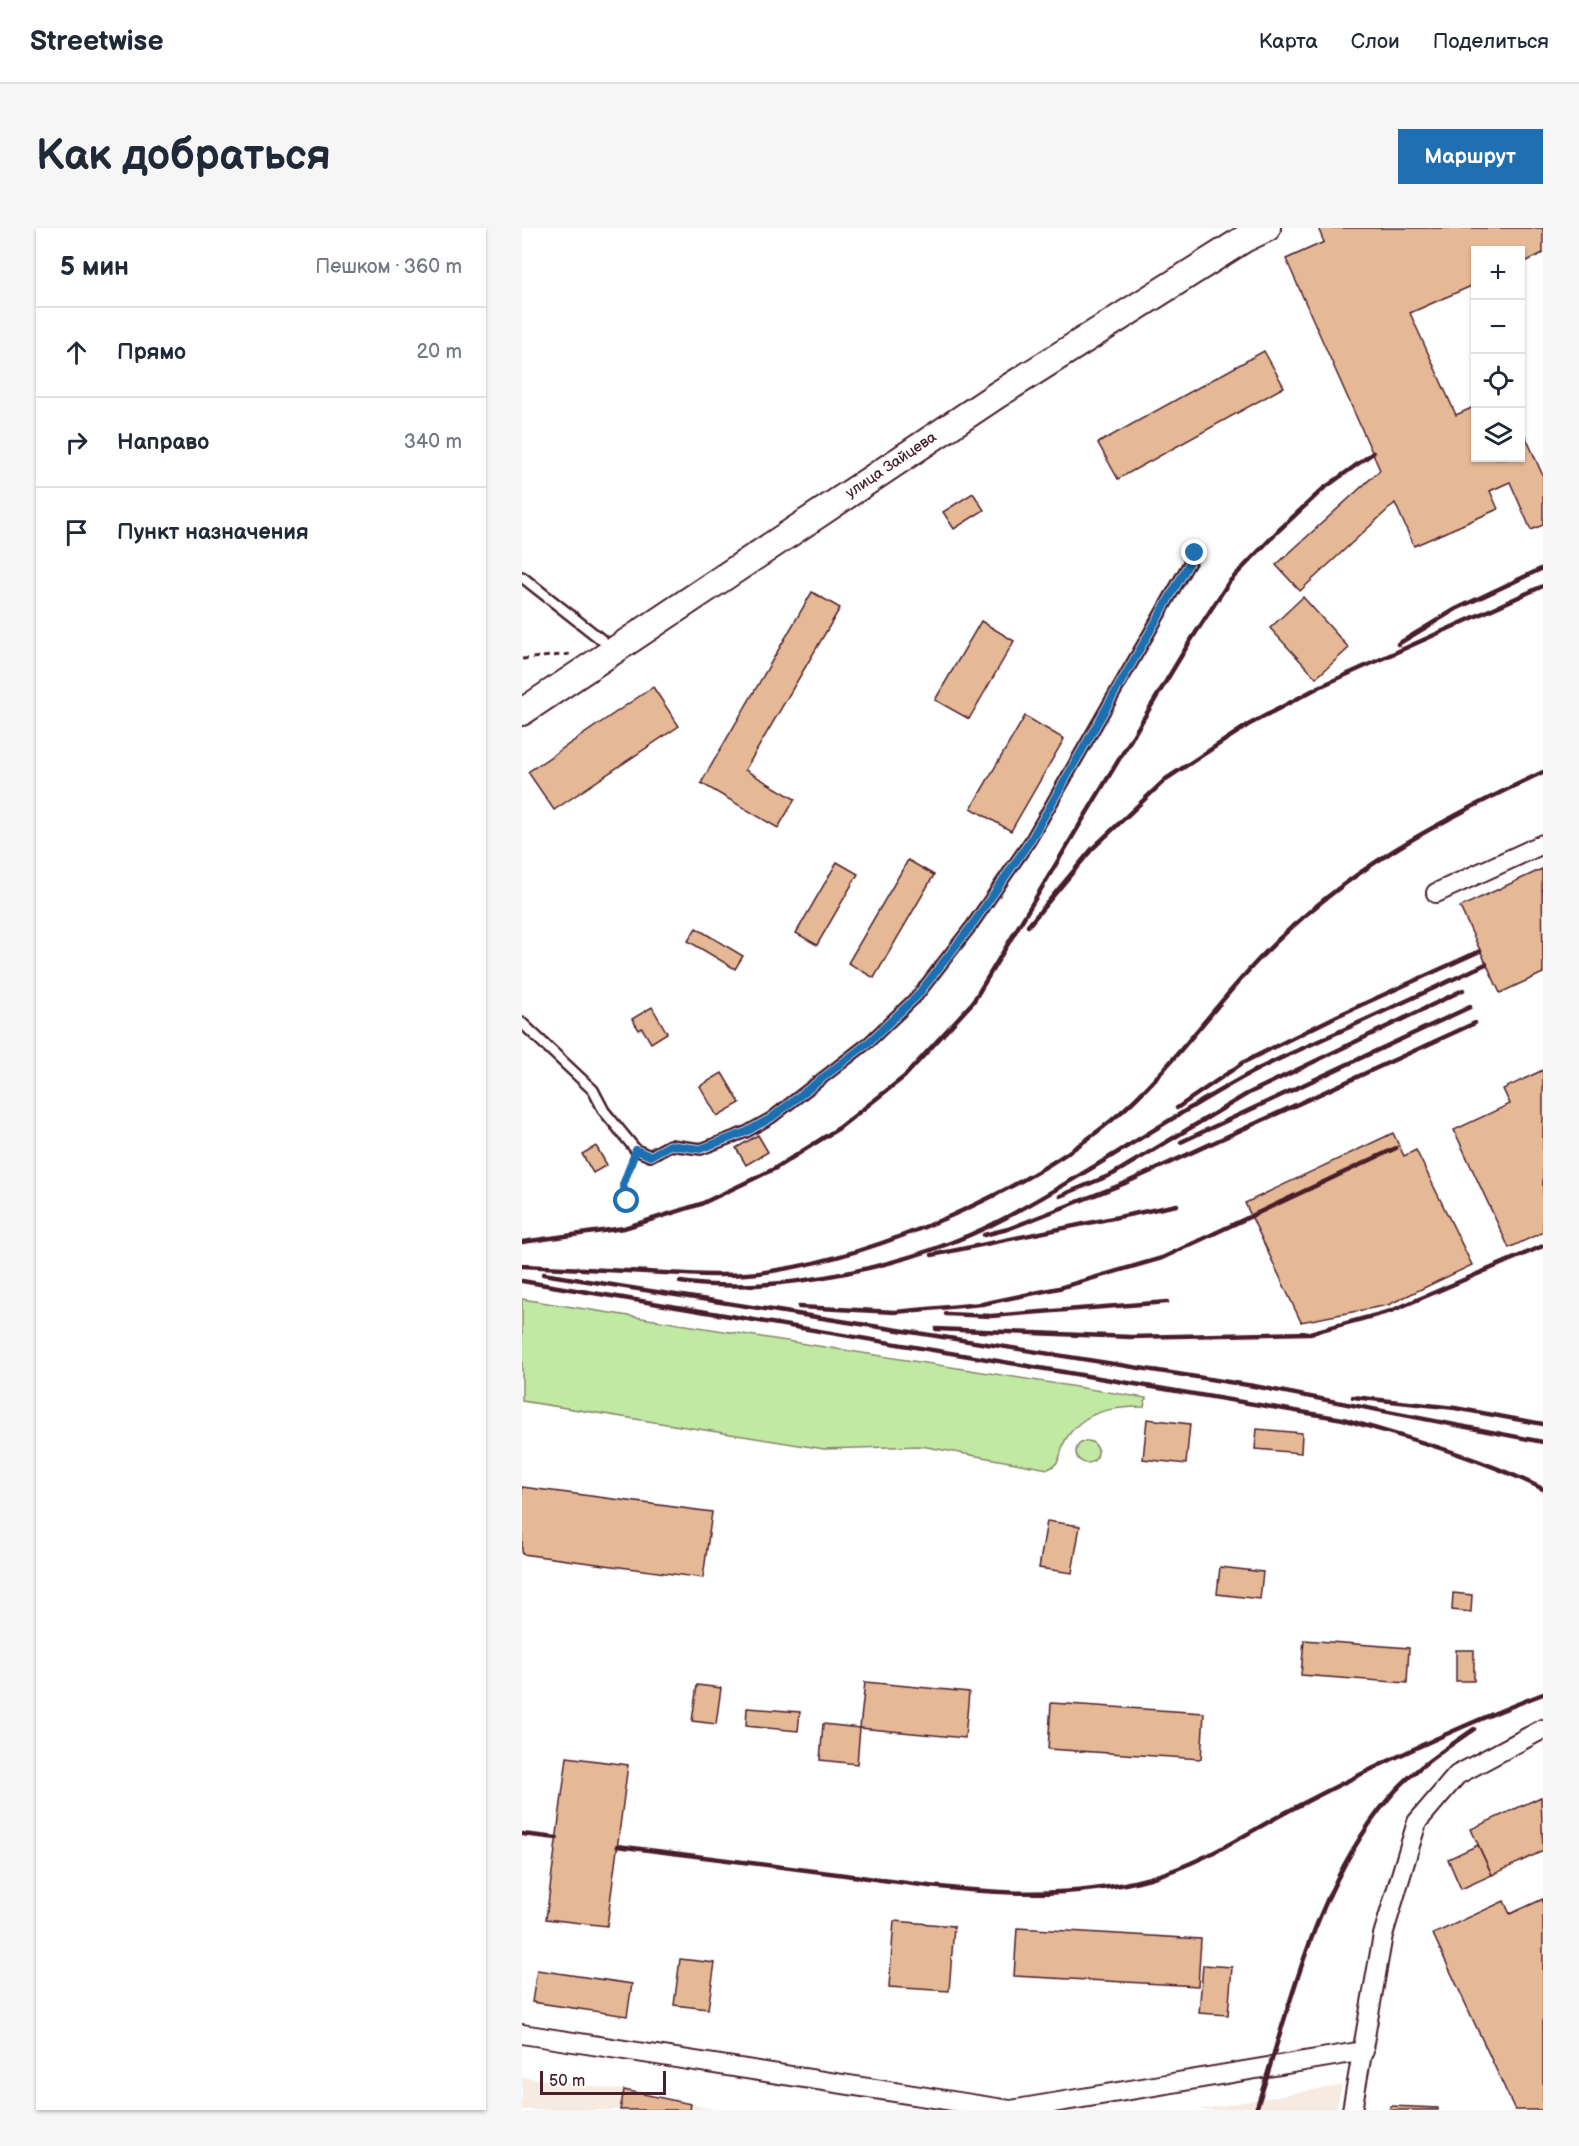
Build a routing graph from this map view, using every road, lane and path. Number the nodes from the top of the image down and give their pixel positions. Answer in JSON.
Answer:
{"nodes":[{"id":1,"x":1267,"y":228,"type":"edge"},
{"id":2,"x":1195,"y":553,"type":"dead end"},
{"id":3,"x":522,"y":577,"type":"edge"},
{"id":4,"x":614,"y":650,"type":"junction"},
{"id":5,"x":522,"y":712,"type":"edge"},
{"id":6,"x":1543,"y":844,"type":"edge"},
{"id":7,"x":1436,"y":893,"type":"dead end"},
{"id":8,"x":522,"y":1023,"type":"edge"},
{"id":9,"x":636,"y":1150,"type":"junction"},
{"id":10,"x":627,"y":1201,"type":"dead end"},
{"id":11,"x":1543,"y":1729,"type":"edge"},
{"id":12,"x":522,"y":2034,"type":"edge"},
{"id":13,"x":1364,"y":2051,"type":"junction"},
{"id":14,"x":1356,"y":2104,"type":"edge"},
{"id":15,"x":1011,"y":2110,"type":"edge"}],
"edges":[{"from":1,"to":4,"type":"street","name":"улица Зайцева"},
{"from":2,"to":9,"type":"lane"},
{"from":3,"to":4,"type":"lane"},
{"from":4,"to":5,"type":"street","name":"улица Зайцева"},
{"from":6,"to":7,"type":"street"},
{"from":8,"to":9,"type":"lane"},
{"from":9,"to":10,"type":"path"},
{"from":11,"to":13,"type":"street"},
{"from":12,"to":15,"type":"street"},
{"from":13,"to":14,"type":"street"},
{"from":13,"to":15,"type":"street"}]}
